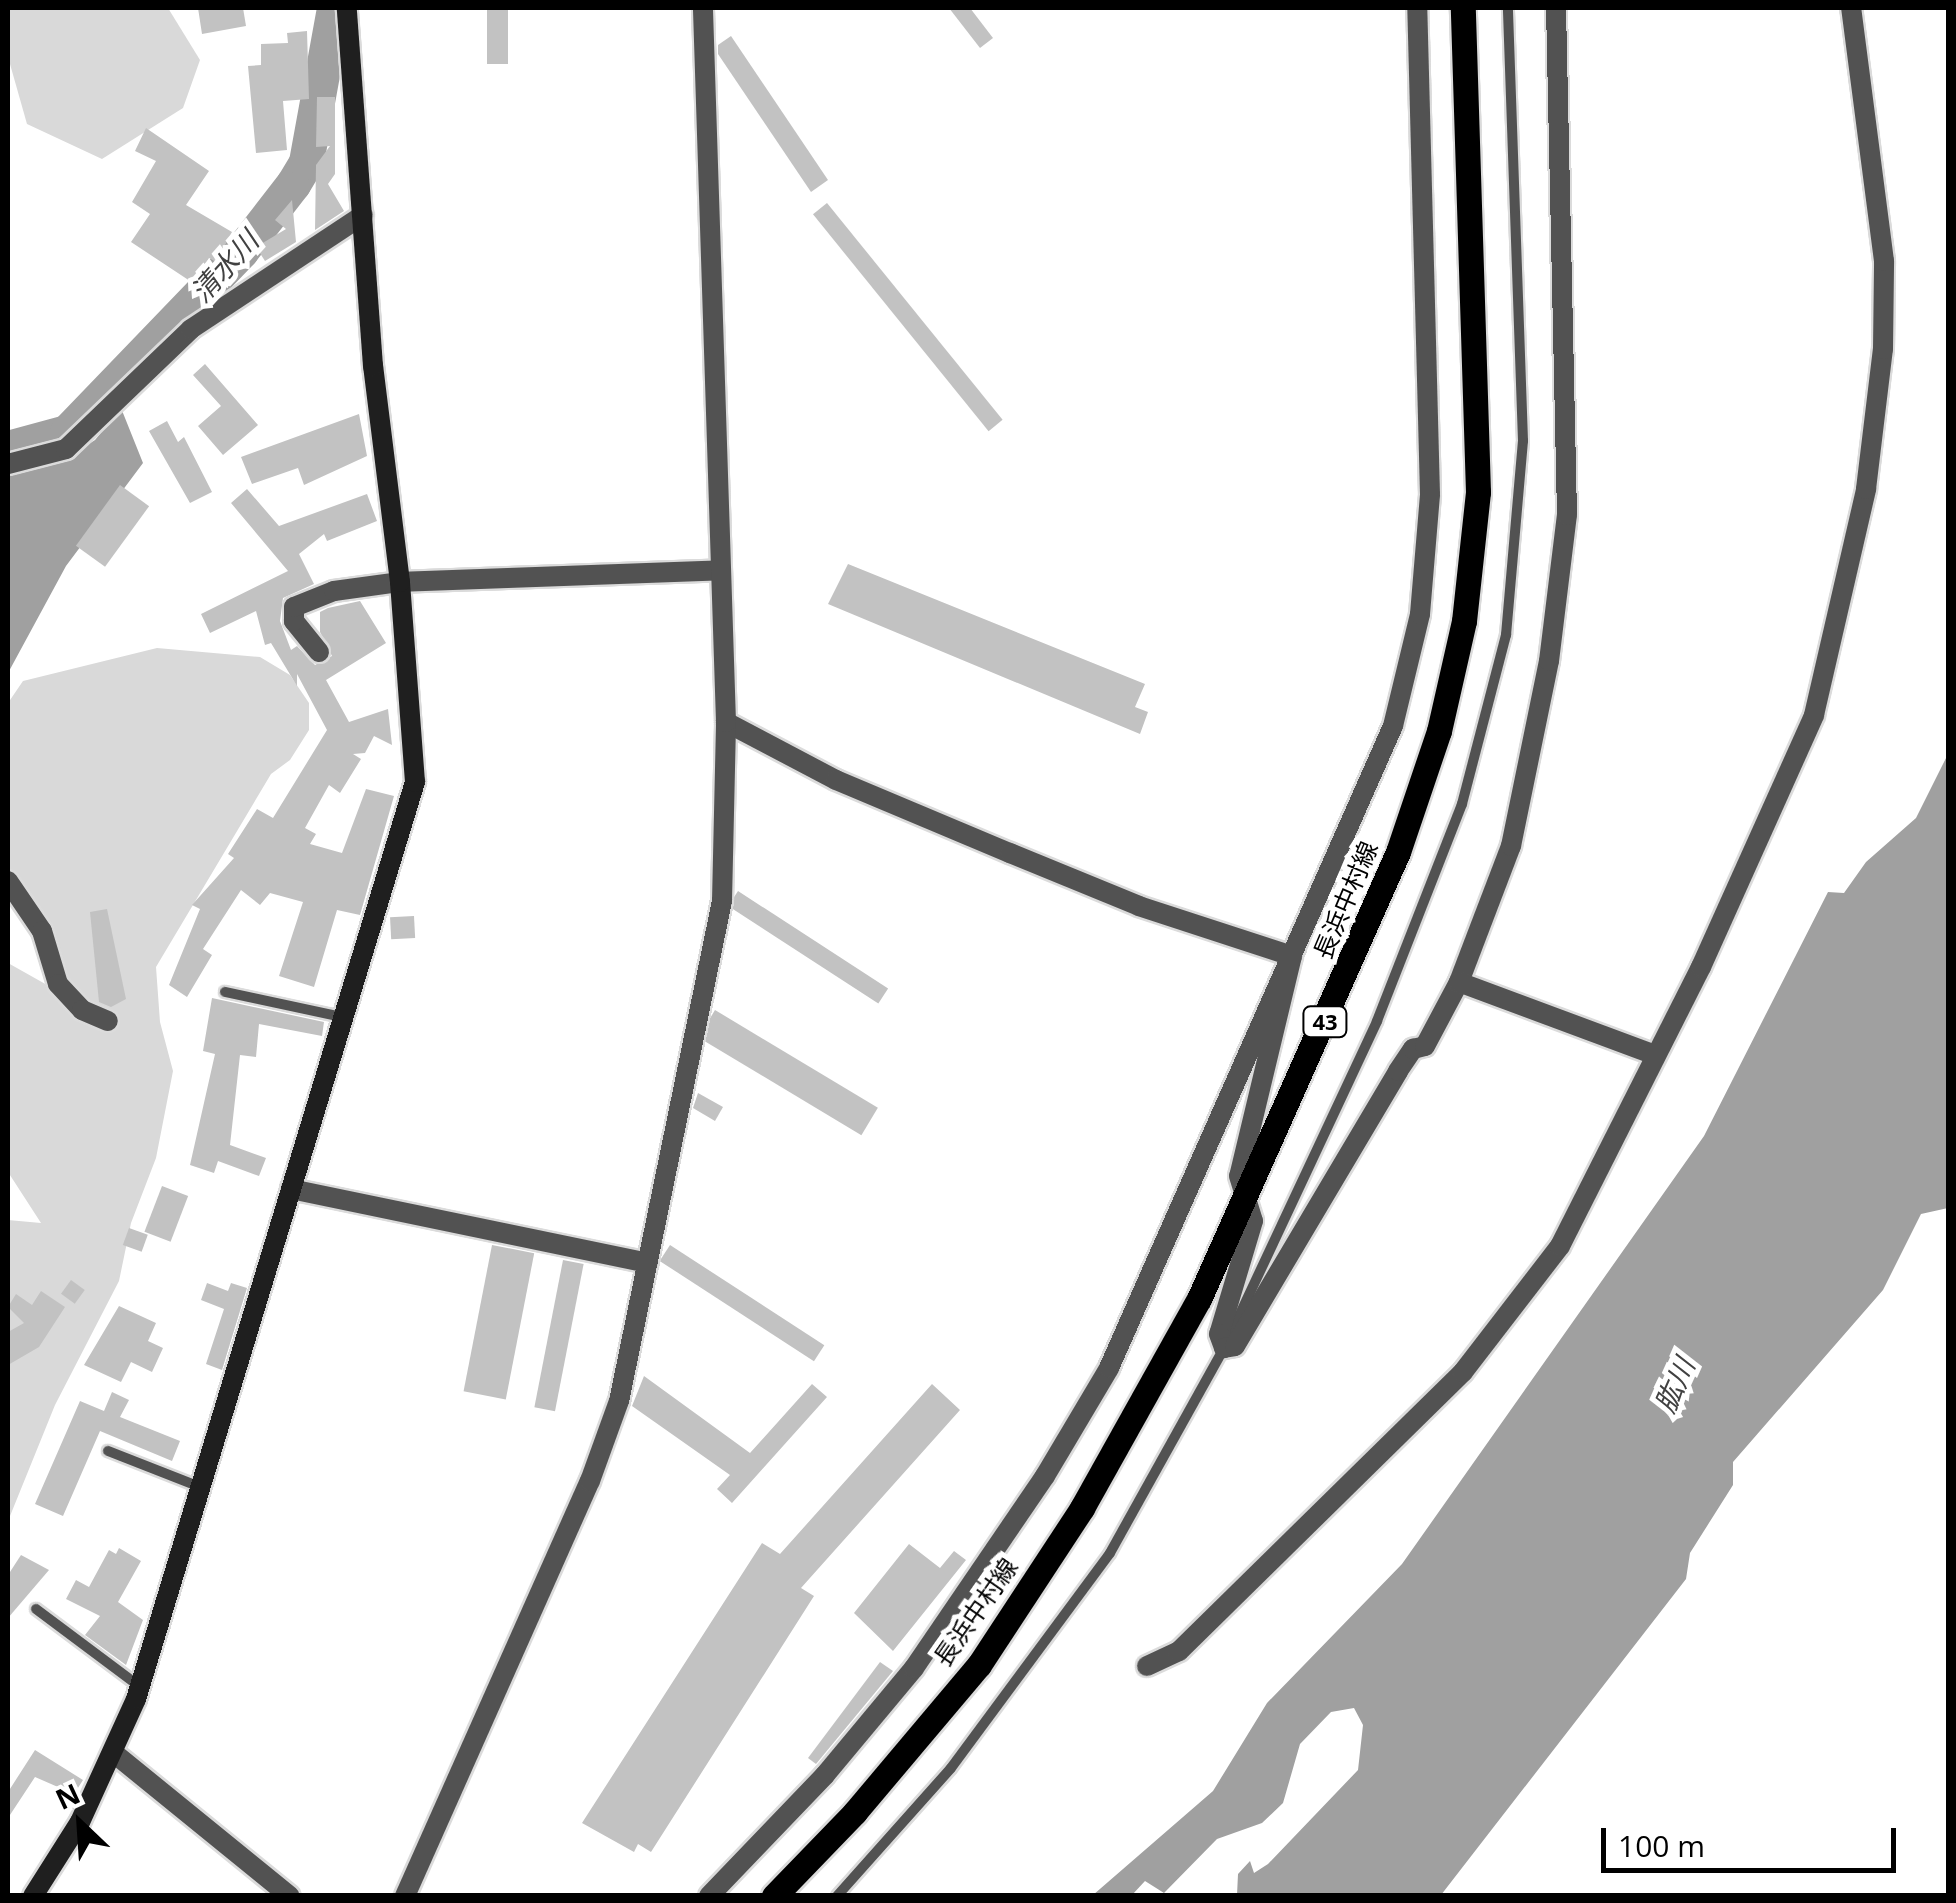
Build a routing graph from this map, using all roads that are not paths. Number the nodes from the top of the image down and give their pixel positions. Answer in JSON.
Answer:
{"nodes":[{"id":1,"x":347,"y":8,"type":"edge"},
{"id":2,"x":704,"y":8,"type":"edge"},
{"id":3,"x":1417,"y":8,"type":"edge"},
{"id":4,"x":1463,"y":8,"type":"edge"},
{"id":5,"x":1508,"y":8,"type":"edge"},
{"id":6,"x":1556,"y":8,"type":"edge"},
{"id":7,"x":1851,"y":8,"type":"edge"},
{"id":8,"x":363,"y":215,"type":"junction"},
{"id":9,"x":8,"y":464,"type":"edge"},
{"id":10,"x":720,"y":570,"type":"junction"},
{"id":11,"x":400,"y":582,"type":"junction"},
{"id":12,"x":320,"y":652,"type":"dead end"},
{"id":13,"x":726,"y":722,"type":"junction"},
{"id":14,"x":8,"y":881,"type":"edge"},
{"id":15,"x":1292,"y":956,"type":"junction"},
{"id":16,"x":1459,"y":982,"type":"junction"},
{"id":17,"x":225,"y":992,"type":"dead end"},
{"id":18,"x":342,"y":1018,"type":"junction"},
{"id":19,"x":108,"y":1021,"type":"dead end"},
{"id":20,"x":1655,"y":1055,"type":"junction"},
{"id":21,"x":291,"y":1189,"type":"junction"},
{"id":22,"x":1246,"y":1197,"type":"junction"},
{"id":23,"x":646,"y":1263,"type":"junction"},
{"id":24,"x":1224,"y":1348,"type":"junction"},
{"id":25,"x":108,"y":1451,"type":"dead end"},
{"id":26,"x":200,"y":1488,"type":"junction"},
{"id":27,"x":36,"y":1609,"type":"dead end"},
{"id":28,"x":1147,"y":1666,"type":"dead end"},
{"id":29,"x":140,"y":1686,"type":"junction"},
{"id":30,"x":115,"y":1754,"type":"junction"},
{"id":31,"x":33,"y":1896,"type":"edge"},
{"id":32,"x":290,"y":1896,"type":"edge"},
{"id":33,"x":405,"y":1896,"type":"edge"},
{"id":34,"x":709,"y":1896,"type":"edge"},
{"id":35,"x":774,"y":1896,"type":"edge"},
{"id":36,"x":837,"y":1896,"type":"edge"}],
"edges":[{"from":1,"to":8,"type":"street"},
{"from":2,"to":10,"type":"street"},
{"from":3,"to":15,"type":"street"},
{"from":4,"to":22,"type":"main road","name":"長浜中村線","number":"43"},
{"from":5,"to":24,"type":"lane"},
{"from":6,"to":16,"type":"street"},
{"from":7,"to":20,"type":"street"},
{"from":8,"to":9,"type":"street"},
{"from":8,"to":11,"type":"street"},
{"from":10,"to":11,"type":"street"},
{"from":10,"to":13,"type":"street"},
{"from":11,"to":12,"type":"street"},
{"from":11,"to":18,"type":"street"},
{"from":13,"to":15,"type":"street"},
{"from":13,"to":23,"type":"street"},
{"from":14,"to":19,"type":"street"},
{"from":15,"to":22,"type":"street"},
{"from":15,"to":34,"type":"street"},
{"from":16,"to":20,"type":"street"},
{"from":16,"to":24,"type":"street"},
{"from":17,"to":18,"type":"lane"},
{"from":18,"to":21,"type":"street"},
{"from":20,"to":28,"type":"street"},
{"from":21,"to":23,"type":"street"},
{"from":21,"to":26,"type":"street"},
{"from":22,"to":24,"type":"street"},
{"from":22,"to":35,"type":"main road","name":"長浜中村線","number":"43"},
{"from":23,"to":33,"type":"street"},
{"from":24,"to":36,"type":"lane"},
{"from":25,"to":26,"type":"lane"},
{"from":26,"to":29,"type":"street"},
{"from":27,"to":29,"type":"lane"},
{"from":29,"to":30,"type":"street"},
{"from":30,"to":31,"type":"street"},
{"from":30,"to":32,"type":"street"}]}
